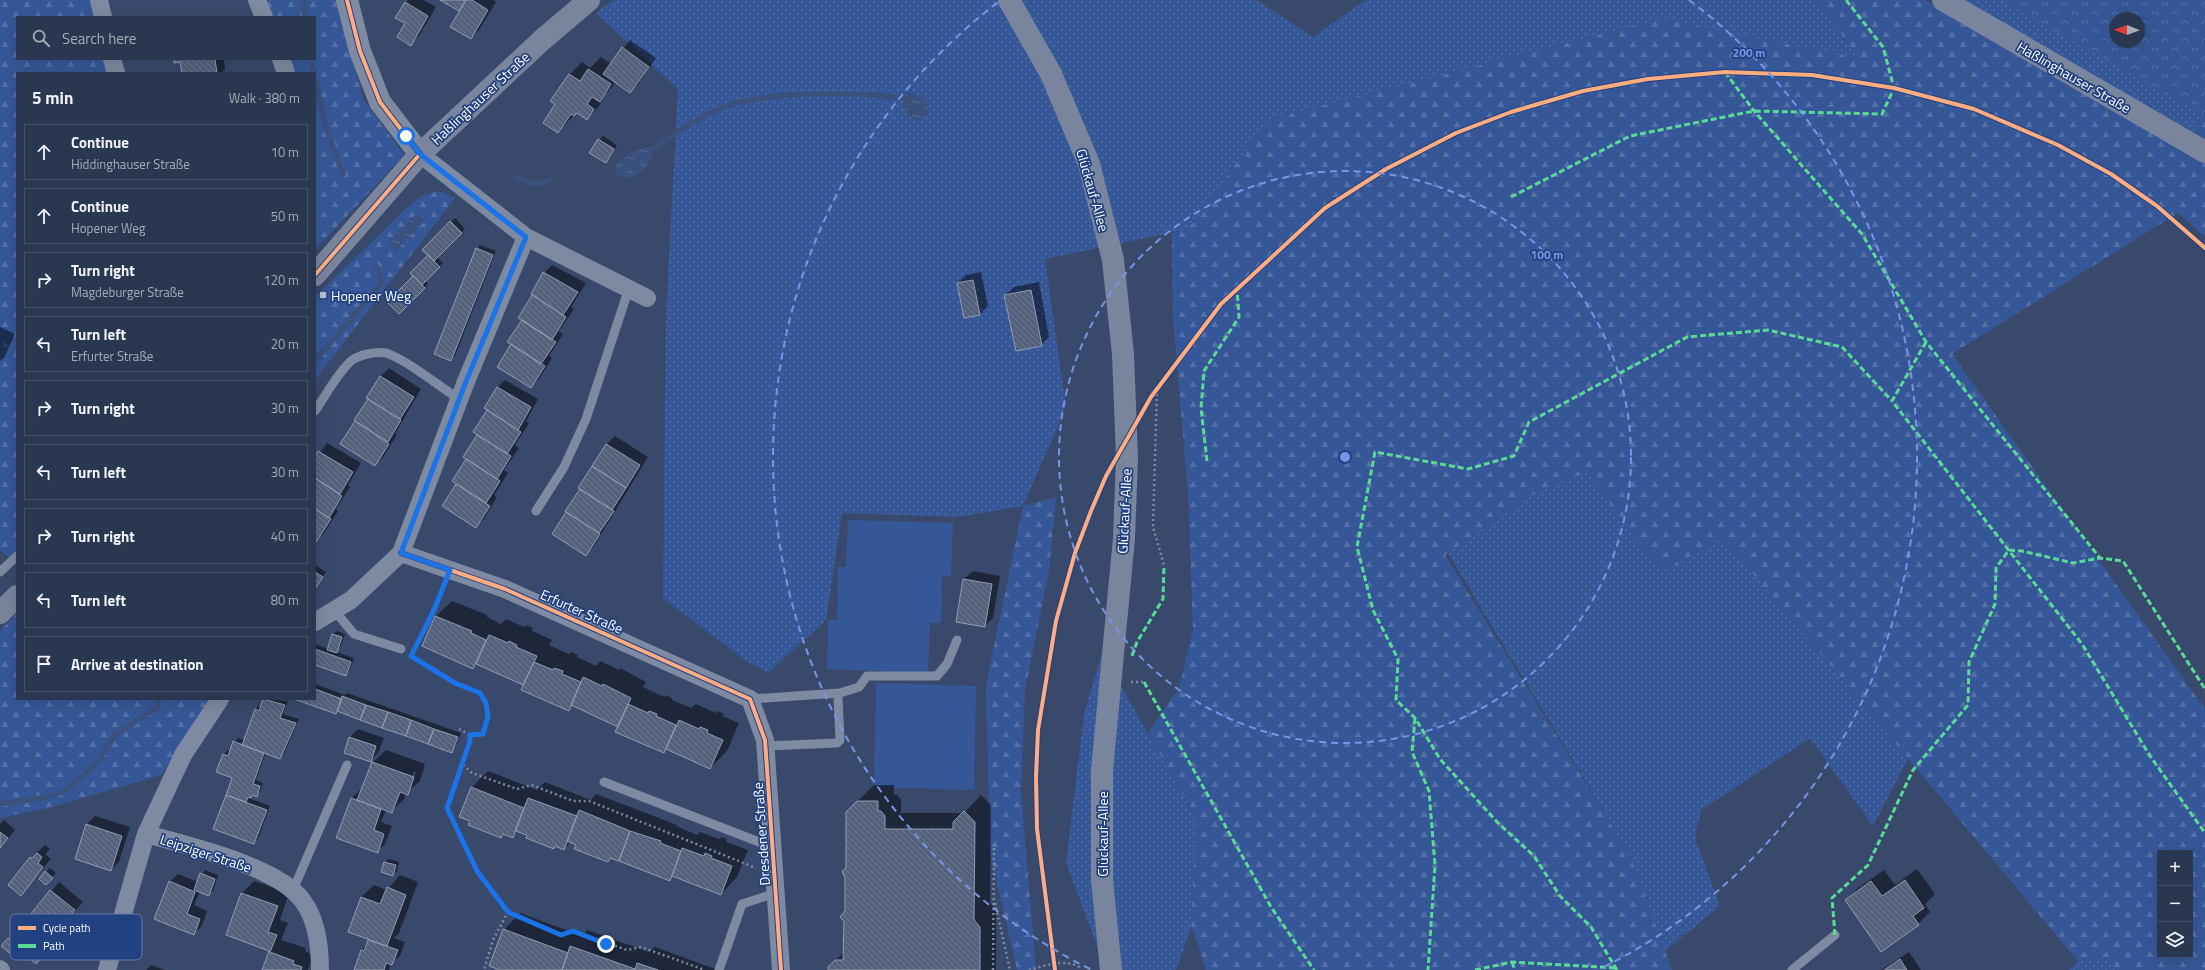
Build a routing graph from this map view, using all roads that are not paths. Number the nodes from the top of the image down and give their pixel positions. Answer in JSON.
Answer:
{"nodes":[{"id":1,"x":99,"y":0,"type":"edge"},
{"id":2,"x":257,"y":0,"type":"edge"},
{"id":3,"x":347,"y":0,"type":"edge"},
{"id":4,"x":589,"y":0,"type":"edge"},
{"id":5,"x":1009,"y":0,"type":"edge"},
{"id":6,"x":1943,"y":0,"type":"edge"},
{"id":7,"x":103,"y":16,"type":"edge"},
{"id":8,"x":264,"y":16,"type":"edge"},
{"id":9,"x":112,"y":60,"type":"edge"},
{"id":10,"x":281,"y":60,"type":"edge"},
{"id":11,"x":116,"y":72,"type":"edge"},
{"id":12,"x":286,"y":72,"type":"edge"},
{"id":13,"x":2205,"y":152,"type":"edge"},
{"id":14,"x":420,"y":154,"type":"junction"},
{"id":15,"x":526,"y":237,"type":"junction"},
{"id":16,"x":316,"y":274,"type":"edge"},
{"id":17,"x":629,"y":288,"type":"junction"},
{"id":18,"x":647,"y":298,"type":"dead end"},
{"id":19,"x":459,"y":399,"type":"junction"},
{"id":20,"x":316,"y":409,"type":"edge"},
{"id":21,"x":536,"y":511,"type":"dead end"},
{"id":22,"x":401,"y":553,"type":"junction"},
{"id":23,"x":16,"y":557,"type":"edge"},
{"id":24,"x":0,"y":572,"type":"edge"},
{"id":25,"x":16,"y":597,"type":"edge"},
{"id":26,"x":334,"y":610,"type":"junction"},
{"id":27,"x":0,"y":613,"type":"edge"},
{"id":28,"x":316,"y":621,"type":"edge"},
{"id":29,"x":957,"y":640,"type":"dead end"},
{"id":30,"x":401,"y":649,"type":"road end"},
{"id":31,"x":836,"y":693,"type":"junction"},
{"id":32,"x":750,"y":699,"type":"junction"},
{"id":33,"x":219,"y":700,"type":"edge"},
{"id":34,"x":766,"y":746,"type":"junction"},
{"id":35,"x":347,"y":765,"type":"dead end"},
{"id":36,"x":604,"y":782,"type":"dead end"},
{"id":37,"x":146,"y":834,"type":"junction"},
{"id":38,"x":772,"y":847,"type":"junction"},
{"id":39,"x":293,"y":890,"type":"junction"},
{"id":40,"x":776,"y":894,"type":"junction"},
{"id":41,"x":123,"y":914,"type":"edge"},
{"id":42,"x":1835,"y":935,"type":"dead end"},
{"id":43,"x":110,"y":960,"type":"edge"},
{"id":44,"x":107,"y":970,"type":"edge"},
{"id":45,"x":320,"y":970,"type":"edge"},
{"id":46,"x":719,"y":970,"type":"edge"},
{"id":47,"x":781,"y":970,"type":"edge"},
{"id":48,"x":1111,"y":970,"type":"edge"},
{"id":49,"x":1792,"y":970,"type":"edge"}],
"edges":[{"from":1,"to":7,"type":"street"},
{"from":2,"to":8,"type":"street"},
{"from":3,"to":14,"type":"street"},
{"from":4,"to":14,"type":"main road","name":"Haßlinghauser Straße"},
{"from":5,"to":48,"type":"main road","name":"Glückauf-Allee"},
{"from":6,"to":13,"type":"main road","name":"Haßlinghauser Straße"},
{"from":9,"to":11,"type":"street"},
{"from":10,"to":12,"type":"street"},
{"from":14,"to":15,"type":"street"},
{"from":14,"to":16,"type":"main road","name":"Haßlinghauser Straße"},
{"from":15,"to":17,"type":"street"},
{"from":15,"to":19,"type":"street"},
{"from":17,"to":18,"type":"street"},
{"from":17,"to":21,"type":"lane"},
{"from":19,"to":20,"type":"lane"},
{"from":19,"to":22,"type":"street"},
{"from":22,"to":26,"type":"street"},
{"from":22,"to":32,"type":"street","name":"Erfurter Straße"},
{"from":23,"to":24,"type":"lane"},
{"from":25,"to":27,"type":"main road"},
{"from":26,"to":28,"type":"street"},
{"from":26,"to":30,"type":"lane"},
{"from":29,"to":31,"type":"lane"},
{"from":31,"to":32,"type":"lane"},
{"from":31,"to":34,"type":"lane"},
{"from":32,"to":34,"type":"street","name":"Dresdener Straße"},
{"from":33,"to":37,"type":"street"},
{"from":34,"to":38,"type":"street","name":"Dresdener Straße"},
{"from":35,"to":39,"type":"lane"},
{"from":36,"to":38,"type":"lane"},
{"from":37,"to":39,"type":"street","name":"Leipziger Straße"},
{"from":37,"to":41,"type":"street"},
{"from":38,"to":40,"type":"street","name":"Dresdener Straße"},
{"from":39,"to":45,"type":"street","name":"Leipziger Straße"},
{"from":40,"to":46,"type":"lane"},
{"from":40,"to":47,"type":"street","name":"Dresdener Straße"},
{"from":42,"to":49,"type":"lane"},
{"from":43,"to":44,"type":"street"}]}
